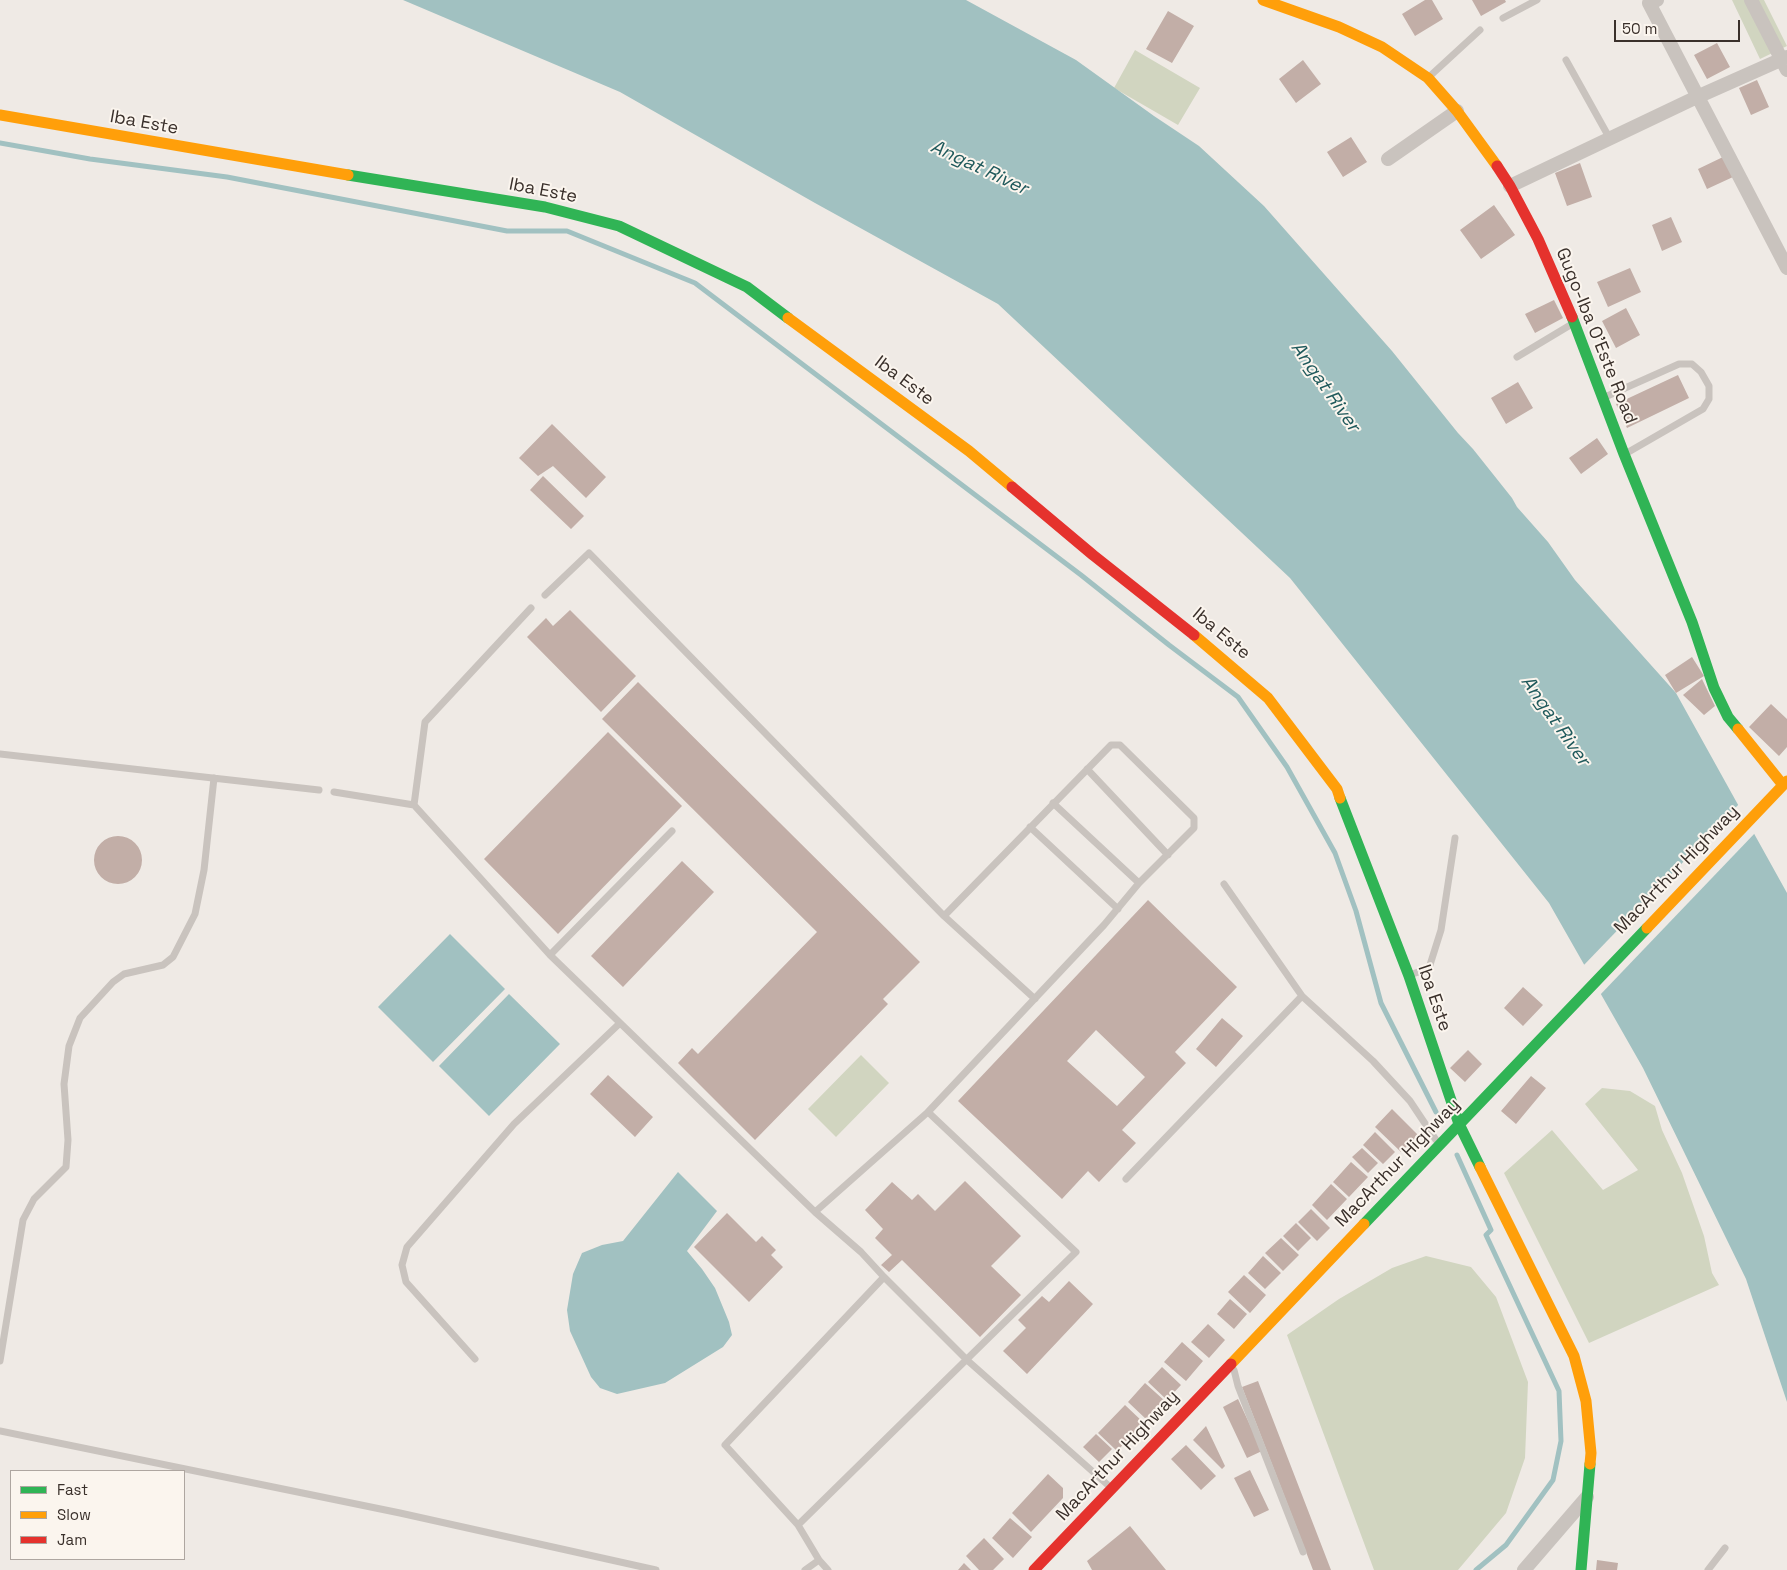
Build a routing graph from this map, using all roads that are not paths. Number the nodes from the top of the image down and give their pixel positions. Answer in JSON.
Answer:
{"nodes":[{"id":1,"x":1263,"y":0,"type":"edge"},
{"id":2,"x":1537,"y":0,"type":"edge"},
{"id":3,"x":1657,"y":0,"type":"edge"},
{"id":4,"x":1751,"y":0,"type":"edge"},
{"id":5,"x":1503,"y":18,"type":"dead end"},
{"id":6,"x":1480,"y":30,"type":"dead end"},
{"id":7,"x":1566,"y":60,"type":"dead end"},
{"id":8,"x":1785,"y":62,"type":"edge"},
{"id":9,"x":1428,"y":78,"type":"junction"},
{"id":10,"x":1697,"y":97,"type":"junction"},
{"id":11,"x":1457,"y":111,"type":"junction"},
{"id":12,"x":0,"y":115,"type":"edge"},
{"id":13,"x":1611,"y":139,"type":"junction"},
{"id":14,"x":1388,"y":158,"type":"dead end"},
{"id":15,"x":1510,"y":186,"type":"junction"},
{"id":16,"x":1787,"y":268,"type":"edge"},
{"id":17,"x":1575,"y":323,"type":"junction"},
{"id":18,"x":1517,"y":357,"type":"dead end"},
{"id":19,"x":1603,"y":398,"type":"junction"},
{"id":20,"x":1624,"y":454,"type":"junction"},
{"id":21,"x":545,"y":595,"type":"dead end"},
{"id":22,"x":531,"y":608,"type":"dead end"},
{"id":23,"x":0,"y":754,"type":"edge"},
{"id":24,"x":1087,"y":769,"type":"junction"},
{"id":25,"x":214,"y":778,"type":"junction"},
{"id":26,"x":1783,"y":787,"type":"edge"},
{"id":27,"x":319,"y":790,"type":"dead end"},
{"id":28,"x":334,"y":792,"type":"dead end"},
{"id":29,"x":1053,"y":803,"type":"junction"},
{"id":30,"x":414,"y":805,"type":"junction"},
{"id":31,"x":1030,"y":827,"type":"junction"},
{"id":32,"x":672,"y":831,"type":"dead end"},
{"id":33,"x":1454,"y":838,"type":"dead end"},
{"id":34,"x":1168,"y":855,"type":"junction"},
{"id":35,"x":1139,"y":883,"type":"junction"},
{"id":36,"x":1224,"y":884,"type":"dead end"},
{"id":37,"x":1118,"y":909,"type":"junction"},
{"id":38,"x":944,"y":916,"type":"junction"},
{"id":39,"x":550,"y":955,"type":"junction"},
{"id":40,"x":1408,"y":976,"type":"junction"},
{"id":41,"x":1302,"y":996,"type":"junction"},
{"id":42,"x":1035,"y":999,"type":"junction"},
{"id":43,"x":620,"y":1022,"type":"junction"},
{"id":44,"x":928,"y":1112,"type":"junction"},
{"id":45,"x":1459,"y":1124,"type":"junction"},
{"id":46,"x":1439,"y":1145,"type":"junction"},
{"id":47,"x":1126,"y":1179,"type":"dead end"},
{"id":48,"x":815,"y":1212,"type":"junction"},
{"id":49,"x":884,"y":1277,"type":"junction"},
{"id":50,"x":475,"y":1358,"type":"dead end"},
{"id":51,"x":967,"y":1360,"type":"junction"},
{"id":52,"x":0,"y":1361,"type":"edge"},
{"id":53,"x":1232,"y":1362,"type":"junction"},
{"id":54,"x":0,"y":1431,"type":"edge"},
{"id":55,"x":1112,"y":1488,"type":"junction"},
{"id":56,"x":1587,"y":1497,"type":"junction"},
{"id":57,"x":798,"y":1526,"type":"junction"},
{"id":58,"x":1725,"y":1548,"type":"dead end"},
{"id":59,"x":1303,"y":1552,"type":"dead end"},
{"id":60,"x":819,"y":1560,"type":"junction"},
{"id":61,"x":656,"y":1570,"type":"edge"},
{"id":62,"x":805,"y":1570,"type":"edge"},
{"id":63,"x":828,"y":1570,"type":"edge"},
{"id":64,"x":1034,"y":1570,"type":"edge"},
{"id":65,"x":1524,"y":1570,"type":"edge"},
{"id":66,"x":1582,"y":1570,"type":"edge"},
{"id":67,"x":1708,"y":1570,"type":"edge"}],
"edges":[{"from":1,"to":9,"type":"main road","name":"Gugo-Iba O'Este Road"},
{"from":2,"to":5,"type":"lane"},
{"from":3,"to":10,"type":"street"},
{"from":4,"to":8,"type":"street"},
{"from":6,"to":9,"type":"lane"},
{"from":7,"to":13,"type":"lane"},
{"from":8,"to":10,"type":"street"},
{"from":9,"to":11,"type":"main road","name":"Gugo-Iba O'Este Road"},
{"from":10,"to":13,"type":"street"},
{"from":10,"to":16,"type":"street"},
{"from":11,"to":14,"type":"street"},
{"from":11,"to":15,"type":"main road","name":"Gugo-Iba O'Este Road"},
{"from":12,"to":40,"type":"main road","name":"Iba Este"},
{"from":13,"to":15,"type":"street"},
{"from":15,"to":17,"type":"main road","name":"Gugo-Iba O'Este Road"},
{"from":17,"to":18,"type":"lane"},
{"from":17,"to":19,"type":"main road","name":"Gugo-Iba O'Este Road"},
{"from":19,"to":20,"type":"main road","name":"Gugo-Iba O'Este Road"},
{"from":19,"to":20,"type":"lane"},
{"from":20,"to":26,"type":"main road","name":"Gugo-Iba O'Este Road"},
{"from":21,"to":38,"type":"lane"},
{"from":22,"to":30,"type":"lane"},
{"from":23,"to":25,"type":"lane"},
{"from":24,"to":29,"type":"lane"},
{"from":24,"to":34,"type":"lane"},
{"from":24,"to":34,"type":"lane"},
{"from":25,"to":27,"type":"lane"},
{"from":25,"to":52,"type":"lane"},
{"from":26,"to":45,"type":"main road","name":"MacArthur Highway"},
{"from":28,"to":30,"type":"lane"},
{"from":29,"to":31,"type":"lane"},
{"from":29,"to":35,"type":"lane"},
{"from":30,"to":39,"type":"lane"},
{"from":31,"to":37,"type":"lane"},
{"from":31,"to":38,"type":"lane"},
{"from":32,"to":39,"type":"lane"},
{"from":33,"to":40,"type":"lane"},
{"from":34,"to":35,"type":"lane"},
{"from":35,"to":37,"type":"lane"},
{"from":36,"to":41,"type":"lane"},
{"from":37,"to":42,"type":"lane"},
{"from":38,"to":42,"type":"lane"},
{"from":39,"to":43,"type":"lane"},
{"from":40,"to":45,"type":"main road","name":"Iba Este"},
{"from":41,"to":46,"type":"lane"},
{"from":41,"to":47,"type":"lane"},
{"from":42,"to":44,"type":"lane"},
{"from":43,"to":48,"type":"lane"},
{"from":43,"to":50,"type":"lane"},
{"from":44,"to":48,"type":"lane"},
{"from":44,"to":51,"type":"lane"},
{"from":45,"to":46,"type":"main road","name":"MacArthur Highway"},
{"from":45,"to":56,"type":"main road","name":"Iba Este"},
{"from":46,"to":53,"type":"main road","name":"MacArthur Highway"},
{"from":48,"to":49,"type":"lane"},
{"from":49,"to":51,"type":"lane"},
{"from":49,"to":57,"type":"lane"},
{"from":51,"to":55,"type":"lane"},
{"from":51,"to":57,"type":"lane"},
{"from":53,"to":55,"type":"main road","name":"MacArthur Highway"},
{"from":53,"to":59,"type":"lane"},
{"from":54,"to":61,"type":"lane"},
{"from":55,"to":64,"type":"main road","name":"MacArthur Highway"},
{"from":56,"to":65,"type":"street"},
{"from":56,"to":66,"type":"main road","name":"Iba Este"},
{"from":57,"to":60,"type":"lane"},
{"from":58,"to":67,"type":"lane"},
{"from":60,"to":62,"type":"lane"},
{"from":60,"to":63,"type":"lane"}]}
